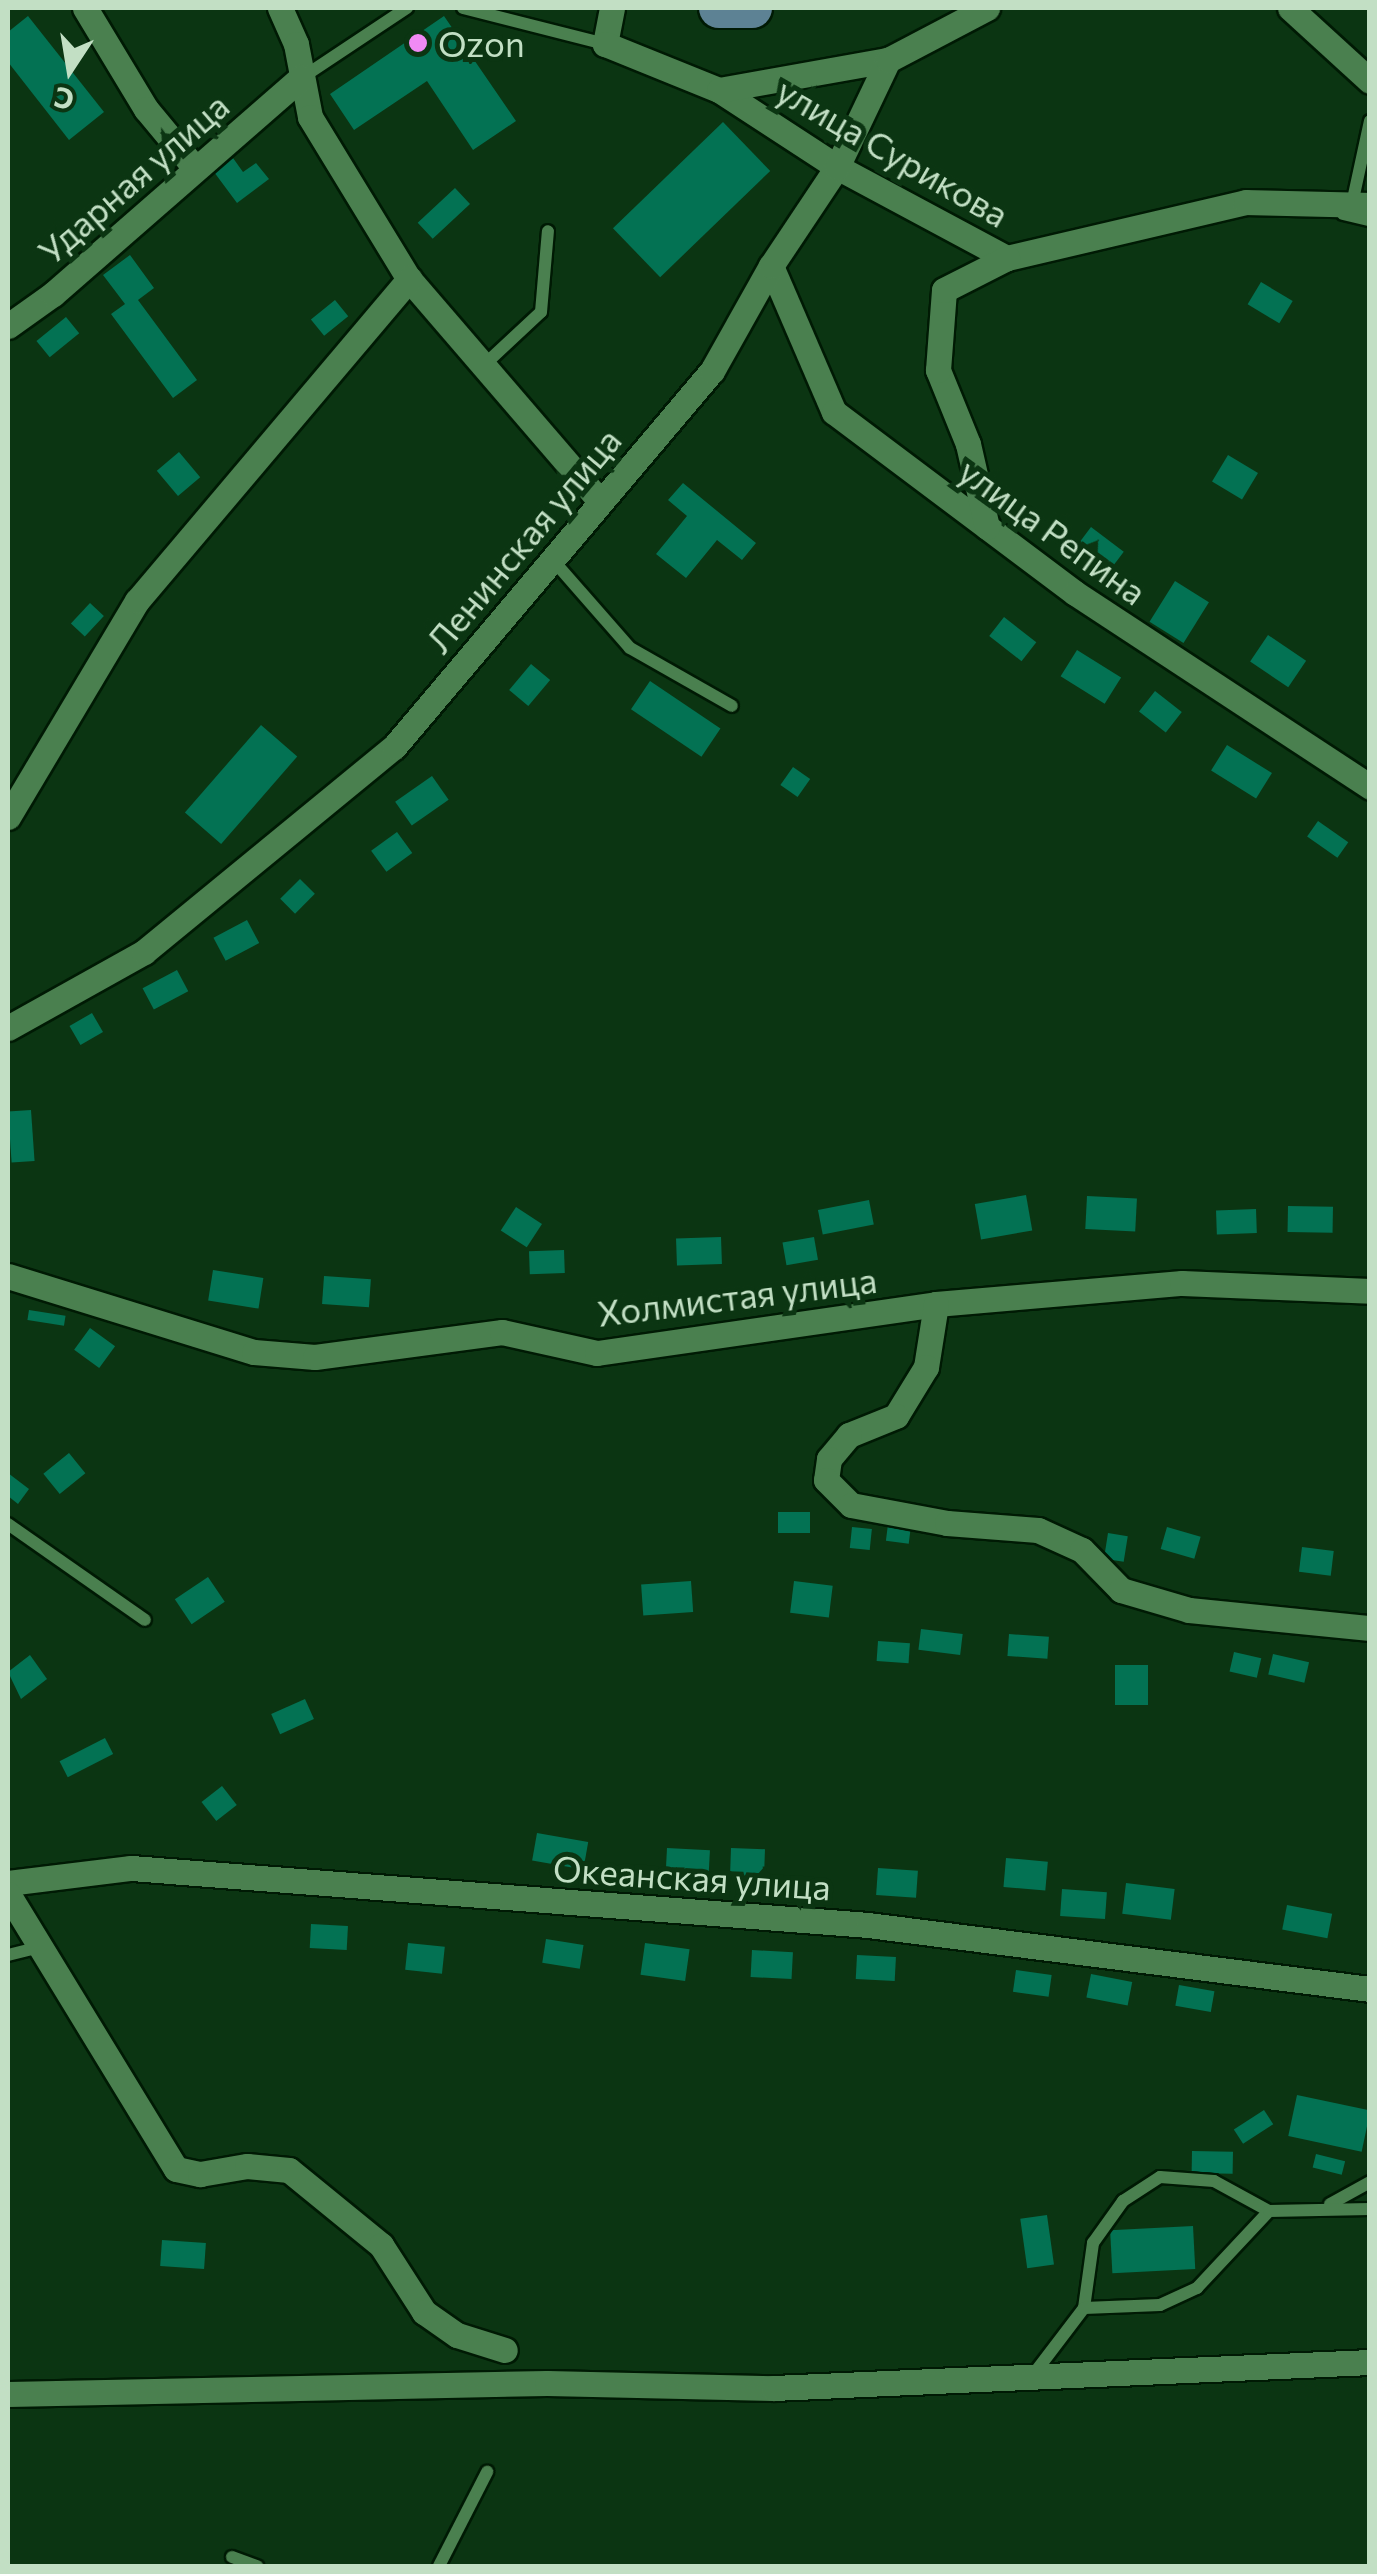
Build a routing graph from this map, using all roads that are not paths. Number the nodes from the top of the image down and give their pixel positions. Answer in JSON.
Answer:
{"nodes":[{"id":1,"x":85,"y":8,"type":"edge"},
{"id":2,"x":280,"y":8,"type":"edge"},
{"id":3,"x":407,"y":8,"type":"edge"},
{"id":4,"x":464,"y":8,"type":"edge"},
{"id":5,"x":612,"y":8,"type":"edge"},
{"id":6,"x":720,"y":8,"type":"edge"},
{"id":7,"x":752,"y":8,"type":"edge"},
{"id":8,"x":987,"y":8,"type":"edge"},
{"id":9,"x":1290,"y":8,"type":"edge"},
{"id":10,"x":606,"y":44,"type":"junction"},
{"id":11,"x":888,"y":60,"type":"junction"},
{"id":12,"x":301,"y":78,"type":"junction"},
{"id":13,"x":1370,"y":80,"type":"edge"},
{"id":14,"x":719,"y":90,"type":"junction"},
{"id":15,"x":1370,"y":121,"type":"edge"},
{"id":16,"x":837,"y":167,"type":"junction"},
{"id":17,"x":194,"y":168,"type":"junction"},
{"id":18,"x":1364,"y":210,"type":"edge"},
{"id":19,"x":548,"y":232,"type":"dead end"},
{"id":20,"x":1006,"y":258,"type":"junction"},
{"id":21,"x":770,"y":266,"type":"junction"},
{"id":22,"x":408,"y":280,"type":"junction"},
{"id":23,"x":8,"y":326,"type":"edge"},
{"id":24,"x":483,"y":366,"type":"junction"},
{"id":25,"x":600,"y":501,"type":"junction"},
{"id":26,"x":986,"y":527,"type":"junction"},
{"id":27,"x":552,"y":559,"type":"junction"},
{"id":28,"x":732,"y":706,"type":"dead end"},
{"id":29,"x":1370,"y":787,"type":"edge"},
{"id":30,"x":8,"y":817,"type":"edge"},
{"id":31,"x":8,"y":1028,"type":"edge"},
{"id":32,"x":8,"y":1276,"type":"edge"},
{"id":33,"x":1370,"y":1291,"type":"edge"},
{"id":34,"x":936,"y":1304,"type":"junction"},
{"id":35,"x":8,"y":1524,"type":"edge"},
{"id":36,"x":145,"y":1620,"type":"dead end"},
{"id":37,"x":1370,"y":1628,"type":"edge"},
{"id":38,"x":8,"y":1883,"type":"edge"},
{"id":39,"x":8,"y":1894,"type":"edge"},
{"id":40,"x":36,"y":1948,"type":"junction"},
{"id":41,"x":8,"y":1955,"type":"edge"},
{"id":42,"x":1370,"y":1989,"type":"edge"},
{"id":43,"x":1370,"y":2182,"type":"edge"},
{"id":44,"x":1328,"y":2206,"type":"junction"},
{"id":45,"x":1370,"y":2209,"type":"edge"},
{"id":46,"x":1270,"y":2211,"type":"junction"},
{"id":47,"x":1084,"y":2308,"type":"junction"},
{"id":48,"x":506,"y":2350,"type":"dead end"},
{"id":49,"x":1370,"y":2362,"type":"edge"},
{"id":50,"x":1031,"y":2377,"type":"junction"},
{"id":51,"x":8,"y":2394,"type":"edge"},
{"id":52,"x":487,"y":2472,"type":"dead end"},
{"id":53,"x":232,"y":2557,"type":"dead end"},
{"id":54,"x":257,"y":2566,"type":"edge"},
{"id":55,"x":439,"y":2566,"type":"edge"}],
"edges":[{"from":1,"to":17,"type":"street"},
{"from":2,"to":12,"type":"street"},
{"from":3,"to":12,"type":"lane"},
{"from":4,"to":10,"type":"lane"},
{"from":5,"to":10,"type":"street"},
{"from":6,"to":7,"type":"main road"},
{"from":8,"to":11,"type":"street"},
{"from":9,"to":13,"type":"street"},
{"from":10,"to":14,"type":"street","name":"улица Сурикова"},
{"from":11,"to":14,"type":"street"},
{"from":11,"to":16,"type":"street","name":"Ленинская улица"},
{"from":12,"to":17,"type":"street","name":"Ударная улица"},
{"from":12,"to":22,"type":"street"},
{"from":14,"to":16,"type":"street","name":"улица Сурикова"},
{"from":15,"to":18,"type":"lane"},
{"from":16,"to":20,"type":"street","name":"улица Сурикова"},
{"from":16,"to":21,"type":"street","name":"Ленинская улица"},
{"from":17,"to":23,"type":"street","name":"Ударная улица"},
{"from":18,"to":20,"type":"street","name":"улица Сурикова"},
{"from":19,"to":24,"type":"lane"},
{"from":20,"to":26,"type":"street"},
{"from":21,"to":25,"type":"street","name":"Ленинская улица"},
{"from":21,"to":26,"type":"street","name":"улица Репина"},
{"from":22,"to":24,"type":"street"},
{"from":22,"to":30,"type":"street"},
{"from":24,"to":25,"type":"street"},
{"from":25,"to":27,"type":"street","name":"Ленинская улица"},
{"from":26,"to":29,"type":"street","name":"улица Репина"},
{"from":27,"to":28,"type":"lane"},
{"from":27,"to":31,"type":"street","name":"Ленинская улица"},
{"from":32,"to":34,"type":"street","name":"Холмистая улица"},
{"from":33,"to":34,"type":"street","name":"Холмистая улица"},
{"from":34,"to":37,"type":"street"},
{"from":35,"to":36,"type":"lane"},
{"from":38,"to":42,"type":"street","name":"Океанская улица"},
{"from":39,"to":40,"type":"street"},
{"from":40,"to":41,"type":"lane"},
{"from":40,"to":48,"type":"street"},
{"from":43,"to":44,"type":"lane"},
{"from":44,"to":45,"type":"lane"},
{"from":44,"to":46,"type":"lane"},
{"from":46,"to":47,"type":"lane"},
{"from":46,"to":47,"type":"lane"},
{"from":47,"to":50,"type":"lane"},
{"from":49,"to":50,"type":"street"},
{"from":50,"to":51,"type":"street"},
{"from":52,"to":55,"type":"lane"},
{"from":53,"to":54,"type":"lane"}]}
